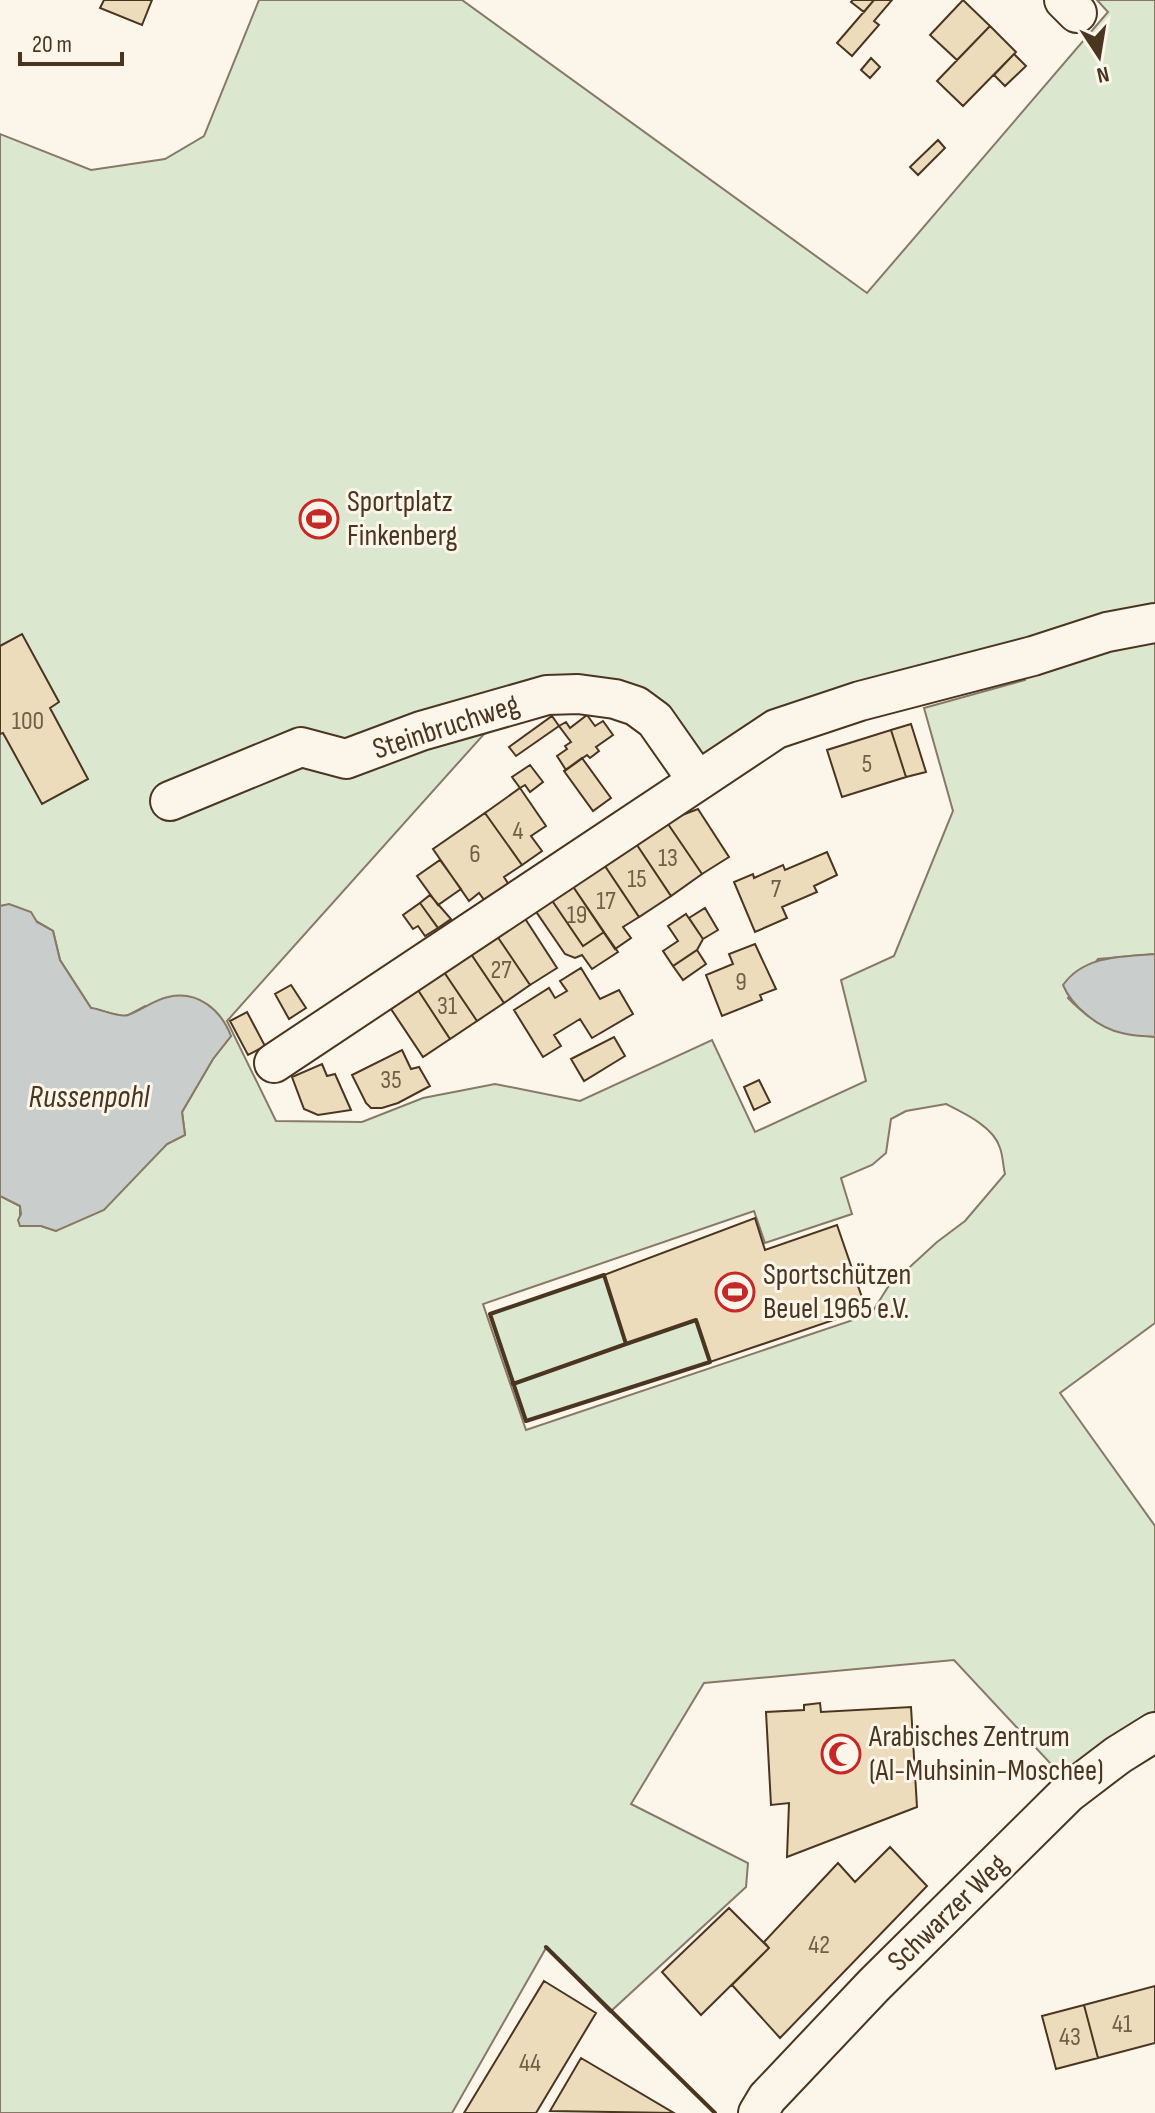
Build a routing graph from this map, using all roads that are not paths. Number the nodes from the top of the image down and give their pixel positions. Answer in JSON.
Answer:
{"nodes":[{"id":1,"x":1155,"y":623,"type":"edge"},
{"id":2,"x":697,"y":780,"type":"junction"},
{"id":3,"x":170,"y":801,"type":"dead end"},
{"id":4,"x":274,"y":1063,"type":"dead end"},
{"id":5,"x":1155,"y":1732,"type":"edge"},
{"id":6,"x":758,"y":2113,"type":"edge"}],
"edges":[{"from":1,"to":2,"type":"street"},
{"from":2,"to":3,"type":"street","name":"Steinbruchweg"},
{"from":2,"to":4,"type":"street"},
{"from":5,"to":6,"type":"street","name":"Schwarzer Weg"}]}
